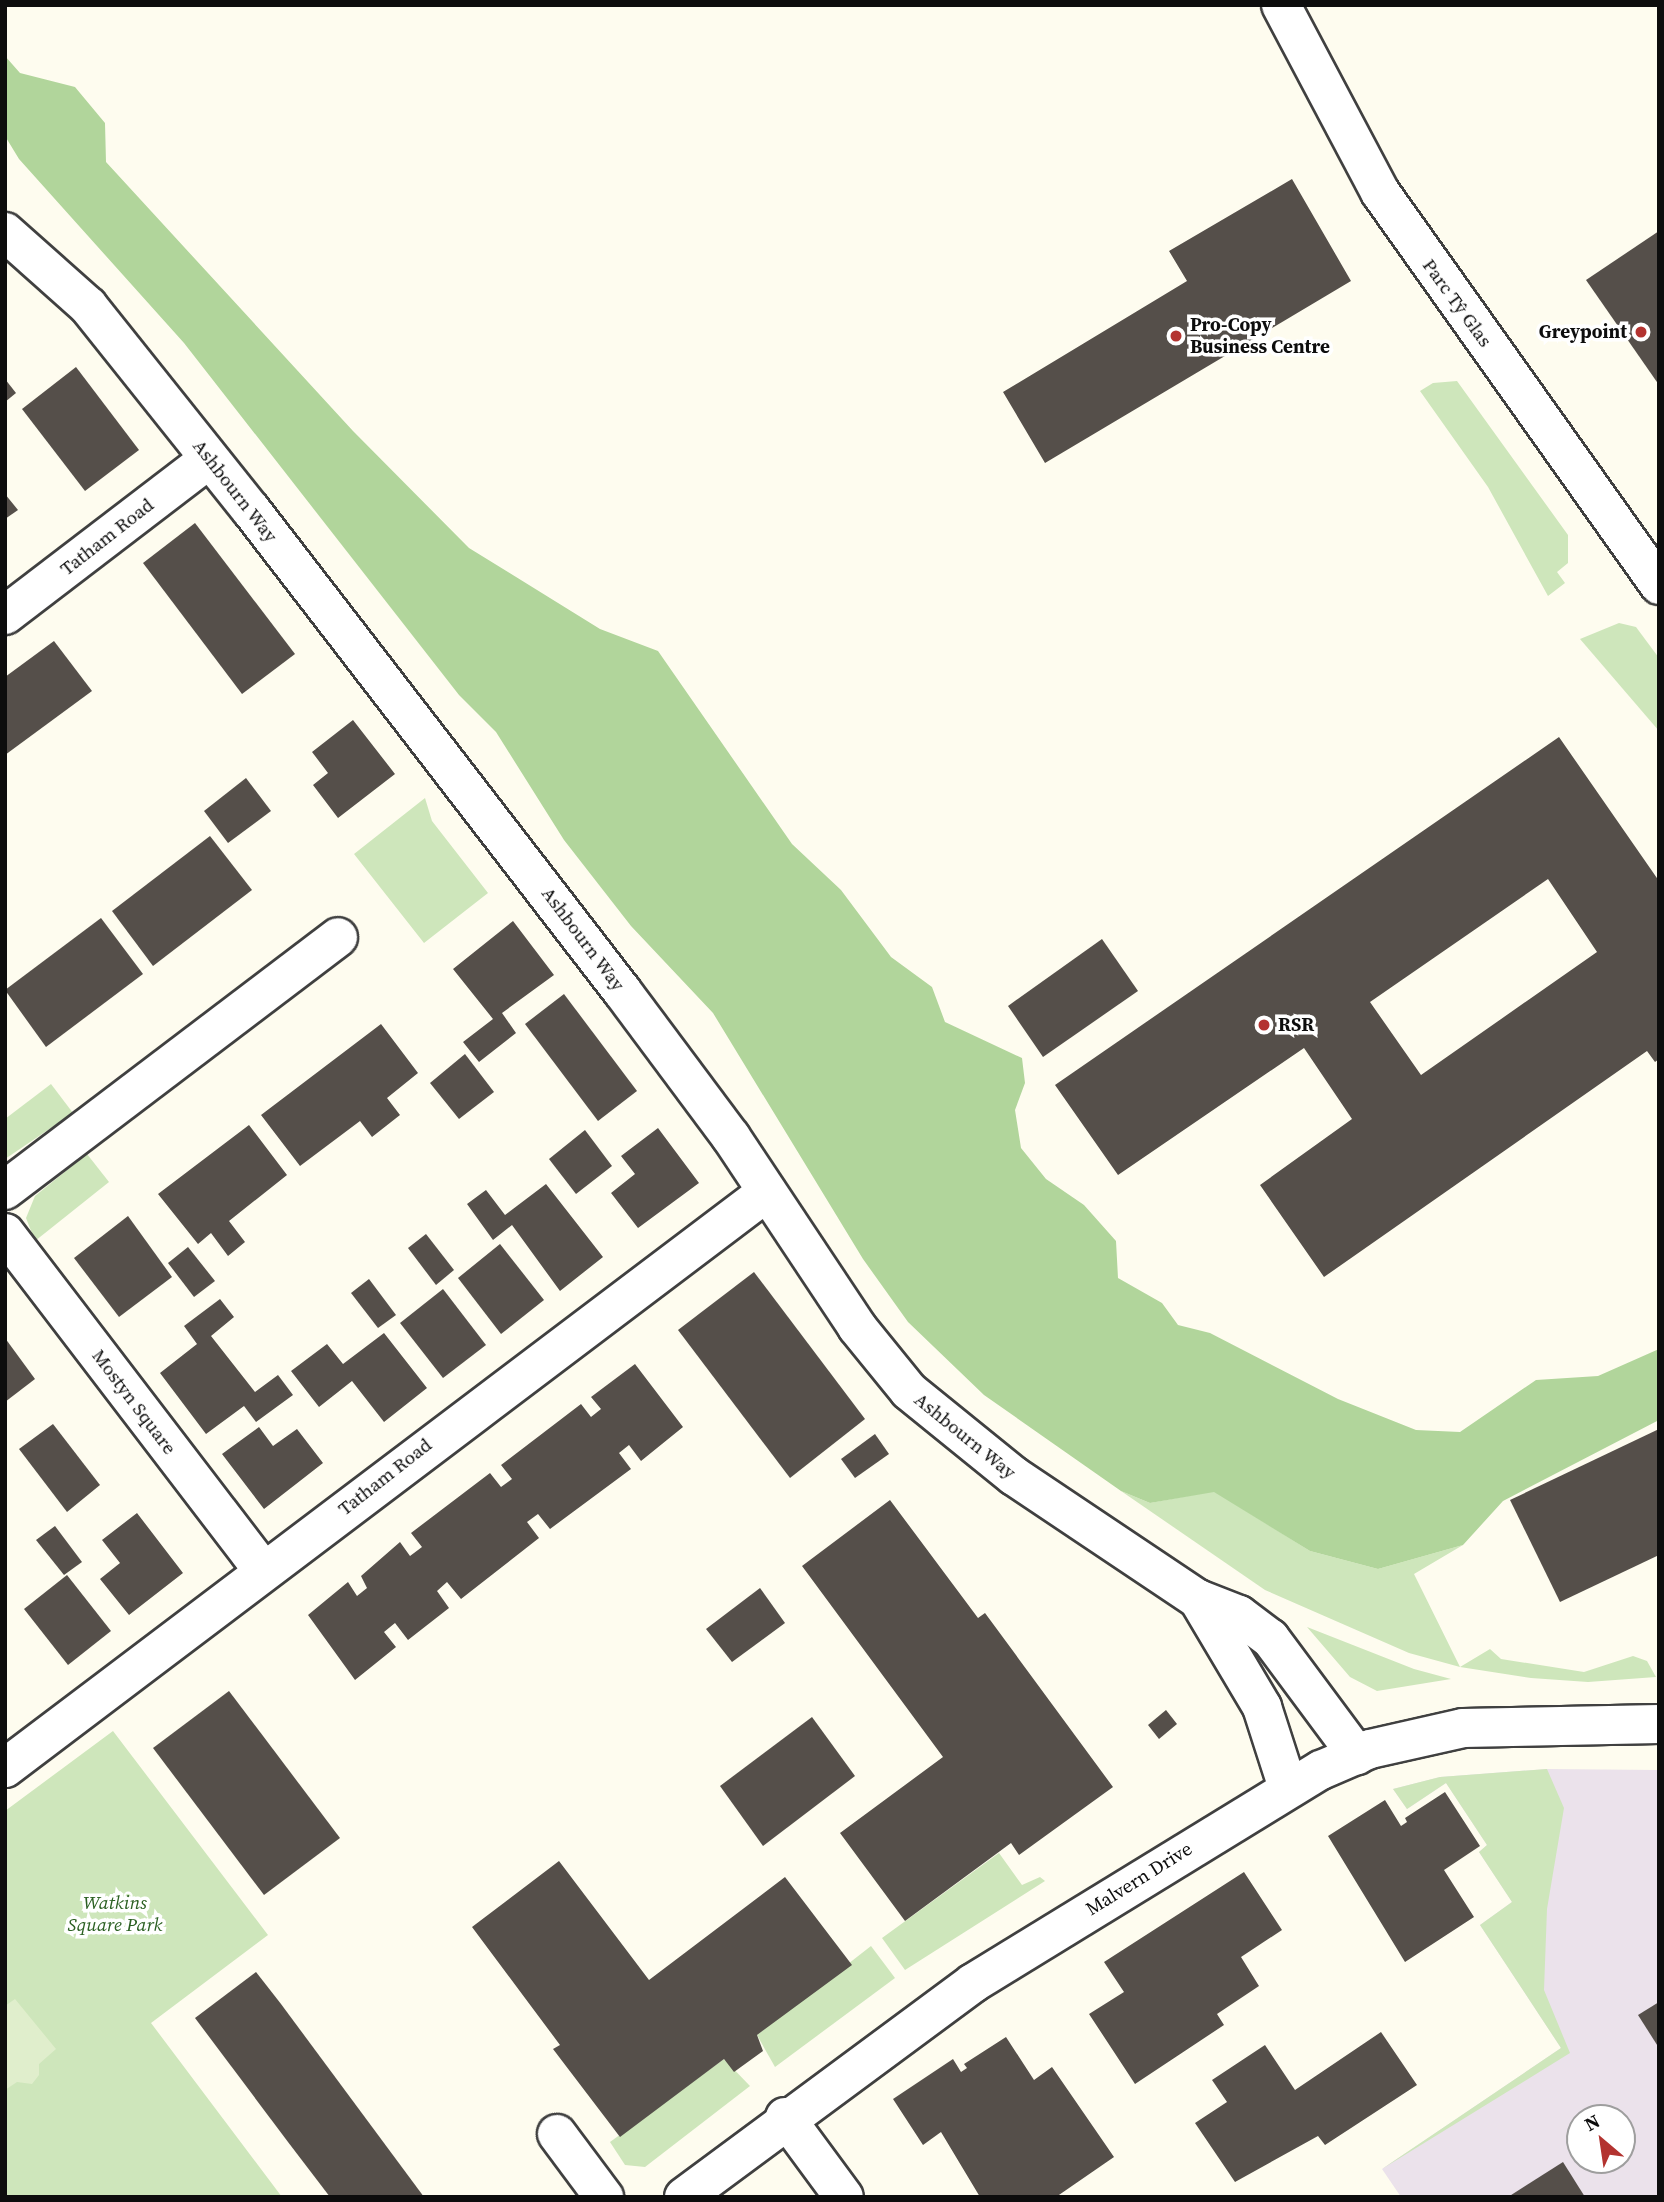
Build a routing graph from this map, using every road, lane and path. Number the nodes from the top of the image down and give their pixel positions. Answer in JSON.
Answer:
{"nodes":[{"id":1,"x":1281,"y":5,"type":"edge"},
{"id":2,"x":5,"y":232,"type":"edge"},
{"id":3,"x":209,"y":459,"type":"junction"},
{"id":4,"x":1659,"y":585,"type":"edge"},
{"id":5,"x":5,"y":615,"type":"edge"},
{"id":6,"x":338,"y":937,"type":"dead end"},
{"id":7,"x":5,"y":1190,"type":"edge"},
{"id":8,"x":767,"y":1192,"type":"junction"},
{"id":9,"x":5,"y":1233,"type":"edge"},
{"id":10,"x":263,"y":1571,"type":"junction"},
{"id":11,"x":1198,"y":1599,"type":"junction"},
{"id":12,"x":1659,"y":1724,"type":"edge"},
{"id":13,"x":1357,"y":1755,"type":"junction"},
{"id":14,"x":5,"y":1768,"type":"edge"},
{"id":15,"x":1287,"y":1788,"type":"junction"},
{"id":16,"x":785,"y":2117,"type":"junction"},
{"id":17,"x":557,"y":2134,"type":"dead end"},
{"id":18,"x":604,"y":2197,"type":"edge"},
{"id":19,"x":684,"y":2197,"type":"edge"},
{"id":20,"x":844,"y":2197,"type":"edge"}],
"edges":[{"from":1,"to":4,"type":"street","name":"Parc Tŷ Glas"},
{"from":2,"to":3,"type":"street","name":"Ashbourn Way"},
{"from":3,"to":5,"type":"street","name":"Tatham Road"},
{"from":3,"to":8,"type":"street","name":"Ashbourn Way"},
{"from":6,"to":7,"type":"street"},
{"from":8,"to":10,"type":"street","name":"Tatham Road"},
{"from":8,"to":11,"type":"street","name":"Ashbourn Way"},
{"from":9,"to":10,"type":"street","name":"Mostyn Square"},
{"from":10,"to":14,"type":"street","name":"Tatham Road"},
{"from":11,"to":13,"type":"street","name":"Ashbourn Way"},
{"from":11,"to":15,"type":"street","name":"Ashbourn Way"},
{"from":12,"to":13,"type":"street","name":"Malvern Drive"},
{"from":13,"to":15,"type":"street","name":"Malvern Drive"},
{"from":15,"to":16,"type":"street","name":"Malvern Drive"},
{"from":16,"to":19,"type":"street","name":"Malvern Drive"},
{"from":16,"to":20,"type":"street"},
{"from":17,"to":18,"type":"street"}]}
